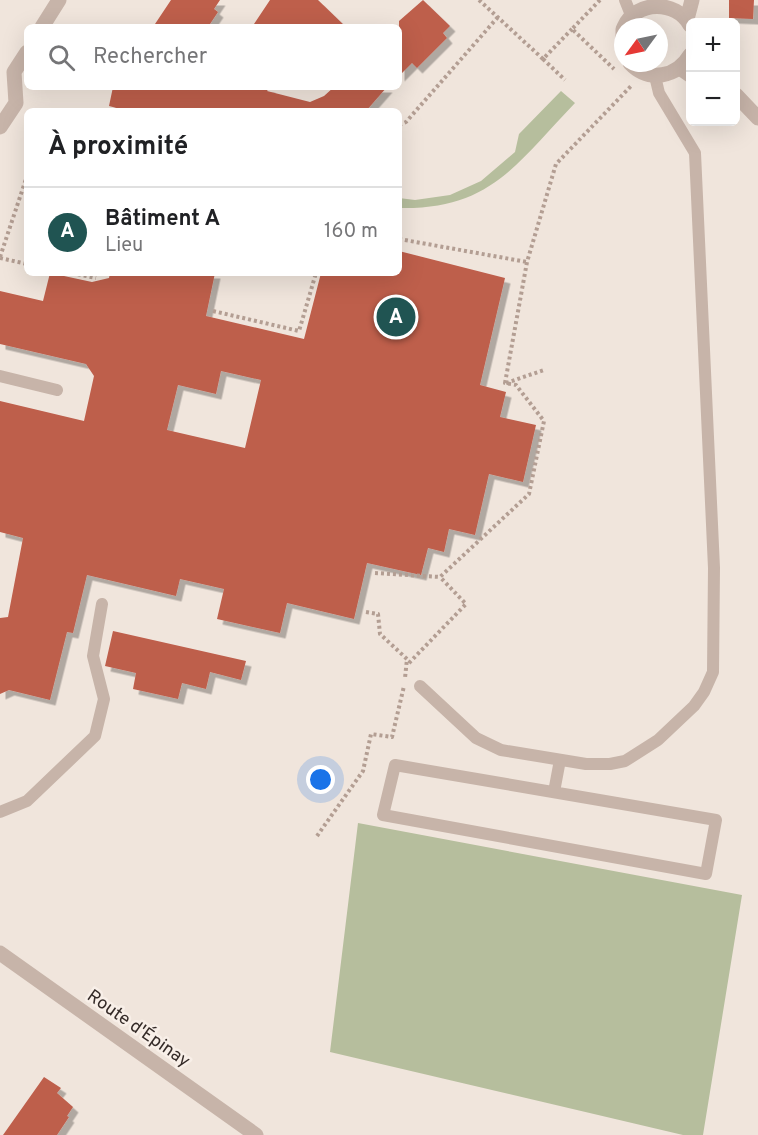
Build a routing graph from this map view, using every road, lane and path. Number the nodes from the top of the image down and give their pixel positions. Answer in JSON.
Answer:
{"nodes":[{"id":1,"x":59,"y":0,"type":"edge"},
{"id":2,"x":479,"y":0,"type":"edge"},
{"id":3,"x":600,"y":0,"type":"edge"},
{"id":4,"x":625,"y":0,"type":"edge"},
{"id":5,"x":692,"y":0,"type":"edge"},
{"id":6,"x":658,"y":2,"type":"edge"},
{"id":7,"x":498,"y":17,"type":"junction"},
{"id":8,"x":626,"y":18,"type":"edge"},
{"id":9,"x":633,"y":18,"type":"edge"},
{"id":10,"x":690,"y":18,"type":"edge"},
{"id":11,"x":686,"y":19,"type":"edge"},
{"id":12,"x":44,"y":24,"type":"edge"},
{"id":13,"x":572,"y":29,"type":"junction"},
{"id":14,"x":24,"y":57,"type":"edge"},
{"id":15,"x":543,"y":59,"type":"junction"},
{"id":16,"x":614,"y":61,"type":"edge"},
{"id":17,"x":644,"y":72,"type":"edge"},
{"id":18,"x":685,"y":72,"type":"edge"},
{"id":19,"x":655,"y":76,"type":"junction"},
{"id":20,"x":626,"y":79,"type":"dead end"},
{"id":21,"x":565,"y":80,"type":"dead end"},
{"id":22,"x":740,"y":100,"type":"edge"},
{"id":23,"x":740,"y":108,"type":"edge"},
{"id":24,"x":758,"y":118,"type":"edge"},
{"id":25,"x":402,"y":124,"type":"edge"},
{"id":26,"x":0,"y":127,"type":"edge"},
{"id":27,"x":24,"y":185,"type":"edge"},
{"id":28,"x":402,"y":240,"type":"edge"},
{"id":29,"x":0,"y":258,"type":"edge"},
{"id":30,"x":527,"y":262,"type":"junction"},
{"id":31,"x":24,"y":263,"type":"edge"},
{"id":32,"x":86,"y":276,"type":"edge"},
{"id":33,"x":315,"y":276,"type":"edge"},
{"id":34,"x":96,"y":278,"type":"dead end"},
{"id":35,"x":213,"y":311,"type":"dead end"},
{"id":36,"x":544,"y":370,"type":"dead end"},
{"id":37,"x":0,"y":376,"type":"edge"},
{"id":38,"x":505,"y":383,"type":"junction"},
{"id":39,"x":57,"y":390,"type":"dead end"},
{"id":40,"x":375,"y":573,"type":"dead end"},
{"id":41,"x":440,"y":577,"type":"junction"},
{"id":42,"x":102,"y":604,"type":"dead end"},
{"id":43,"x":366,"y":612,"type":"dead end"},
{"id":44,"x":409,"y":663,"type":"junction"},
{"id":45,"x":420,"y":686,"type":"dead end"},
{"id":46,"x":560,"y":760,"type":"junction"},
{"id":47,"x":554,"y":792,"type":"junction"},
{"id":48,"x":0,"y":812,"type":"edge"},
{"id":49,"x":317,"y":836,"type":"dead end"},
{"id":50,"x":0,"y":953,"type":"edge"},
{"id":51,"x":256,"y":1135,"type":"edge"}],
"edges":[{"from":1,"to":12,"type":"street"},
{"from":2,"to":7,"type":"path"},
{"from":3,"to":13,"type":"path"},
{"from":4,"to":8,"type":"lane"},
{"from":5,"to":10,"type":"street"},
{"from":6,"to":9,"type":"street"},
{"from":6,"to":11,"type":"street"},
{"from":7,"to":15,"type":"path"},
{"from":7,"to":25,"type":"path"},
{"from":13,"to":15,"type":"path"},
{"from":13,"to":16,"type":"path"},
{"from":14,"to":26,"type":"street"},
{"from":15,"to":21,"type":"path"},
{"from":17,"to":19,"type":"street"},
{"from":18,"to":19,"type":"street"},
{"from":19,"to":46,"type":"lane"},
{"from":20,"to":30,"type":"path"},
{"from":22,"to":24,"type":"street"},
{"from":23,"to":24,"type":"street"},
{"from":27,"to":29,"type":"path"},
{"from":28,"to":30,"type":"path"},
{"from":29,"to":31,"type":"path"},
{"from":30,"to":38,"type":"path"},
{"from":32,"to":34,"type":"path"},
{"from":33,"to":35,"type":"path"},
{"from":36,"to":38,"type":"path"},
{"from":37,"to":39,"type":"lane"},
{"from":38,"to":41,"type":"path"},
{"from":40,"to":41,"type":"path"},
{"from":41,"to":44,"type":"path"},
{"from":42,"to":48,"type":"lane"},
{"from":43,"to":44,"type":"path"},
{"from":44,"to":49,"type":"path"},
{"from":45,"to":46,"type":"lane"},
{"from":46,"to":47,"type":"lane"},
{"from":47,"to":47,"type":"lane"},
{"from":50,"to":51,"type":"street","name":"Route d'Épinay"}]}
